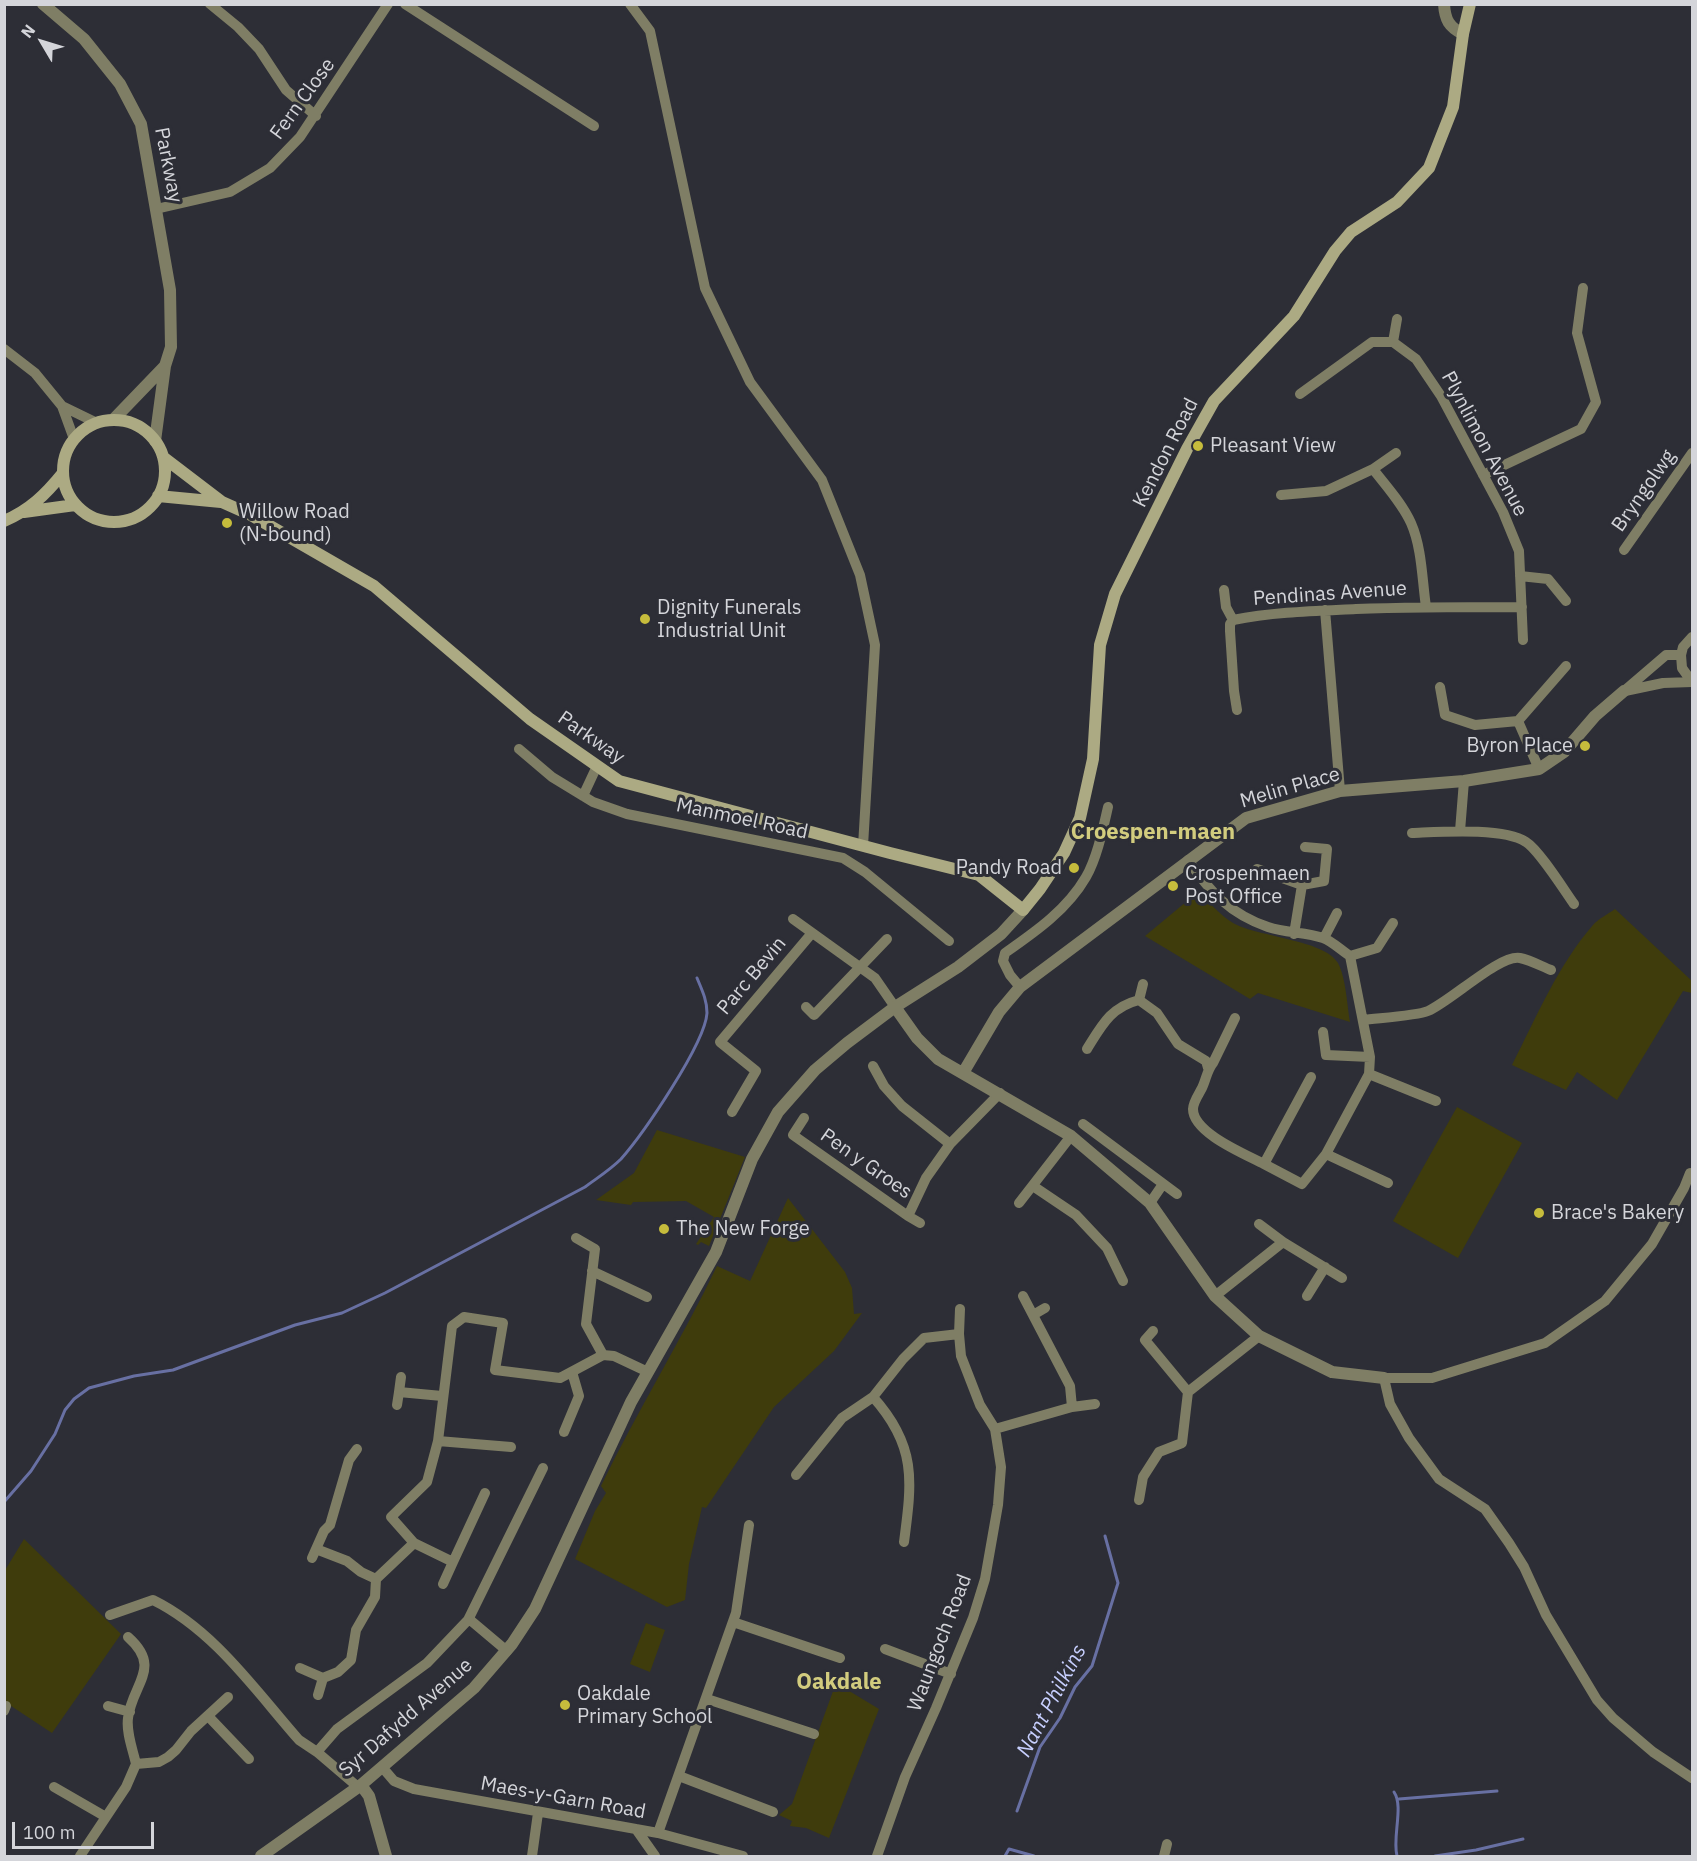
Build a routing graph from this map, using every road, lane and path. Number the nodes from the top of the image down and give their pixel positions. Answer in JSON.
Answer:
{"nodes":[{"id":1,"x":43,"y":4,"type":"edge"},
{"id":2,"x":210,"y":4,"type":"edge"},
{"id":3,"x":388,"y":4,"type":"edge"},
{"id":4,"x":405,"y":4,"type":"edge"},
{"id":5,"x":630,"y":4,"type":"edge"},
{"id":6,"x":1444,"y":4,"type":"edge"},
{"id":7,"x":1470,"y":4,"type":"edge"},
{"id":8,"x":1463,"y":34,"type":"junction"},
{"id":9,"x":316,"y":116,"type":"junction"},
{"id":10,"x":594,"y":126,"type":"dead end"},
{"id":11,"x":156,"y":209,"type":"junction"},
{"id":12,"x":1584,"y":288,"type":"dead end"},
{"id":13,"x":1397,"y":319,"type":"dead end"},
{"id":14,"x":1393,"y":342,"type":"junction"},
{"id":15,"x":4,"y":349,"type":"edge"},
{"id":16,"x":165,"y":366,"type":"junction"},
{"id":17,"x":1300,"y":394,"type":"dead end"},
{"id":18,"x":62,"y":406,"type":"junction"},
{"id":19,"x":113,"y":420,"type":"junction"},
{"id":20,"x":98,"y":423,"type":"junction"},
{"id":21,"x":74,"y":439,"type":"junction"},
{"id":22,"x":155,"y":441,"type":"junction"},
{"id":23,"x":1396,"y":453,"type":"dead end"},
{"id":24,"x":1692,"y":453,"type":"edge"},
{"id":25,"x":163,"y":457,"type":"junction"},
{"id":26,"x":1373,"y":469,"type":"junction"},
{"id":27,"x":63,"y":473,"type":"junction"},
{"id":28,"x":1483,"y":475,"type":"junction"},
{"id":29,"x":1281,"y":495,"type":"dead end"},
{"id":30,"x":158,"y":496,"type":"junction"},
{"id":31,"x":222,"y":502,"type":"junction"},
{"id":32,"x":75,"y":505,"type":"junction"},
{"id":33,"x":24,"y":512,"type":"junction"},
{"id":34,"x":4,"y":521,"type":"edge"},
{"id":35,"x":1624,"y":550,"type":"dead end"},
{"id":36,"x":1520,"y":576,"type":"junction"},
{"id":37,"x":1224,"y":590,"type":"dead end"},
{"id":38,"x":1566,"y":601,"type":"dead end"},
{"id":39,"x":1426,"y":607,"type":"junction"},
{"id":40,"x":1522,"y":607,"type":"junction"},
{"id":41,"x":1325,"y":610,"type":"junction"},
{"id":42,"x":1233,"y":620,"type":"junction"},
{"id":43,"x":1692,"y":637,"type":"edge"},
{"id":44,"x":1523,"y":640,"type":"dead end"},
{"id":45,"x":1681,"y":655,"type":"junction"},
{"id":46,"x":1566,"y":666,"type":"dead end"},
{"id":47,"x":1692,"y":682,"type":"edge"},
{"id":48,"x":1440,"y":687,"type":"dead end"},
{"id":49,"x":1624,"y":691,"type":"junction"},
{"id":50,"x":1237,"y":711,"type":"dead end"},
{"id":51,"x":1518,"y":721,"type":"junction"},
{"id":52,"x":519,"y":749,"type":"dead end"},
{"id":53,"x":597,"y":766,"type":"junction"},
{"id":54,"x":1539,"y":769,"type":"junction"},
{"id":55,"x":1464,"y":781,"type":"junction"},
{"id":56,"x":1340,"y":791,"type":"junction"},
{"id":57,"x":583,"y":796,"type":"junction"},
{"id":58,"x":1108,"y":807,"type":"dead end"},
{"id":59,"x":1460,"y":831,"type":"junction"},
{"id":60,"x":1412,"y":833,"type":"dead end"},
{"id":61,"x":863,"y":846,"type":"junction"},
{"id":62,"x":1305,"y":847,"type":"dead end"},
{"id":63,"x":1188,"y":860,"type":"junction"},
{"id":64,"x":1257,"y":868,"type":"dead end"},
{"id":65,"x":1302,"y":885,"type":"junction"},
{"id":66,"x":1574,"y":904,"type":"dead end"},
{"id":67,"x":1023,"y":910,"type":"junction"},
{"id":68,"x":1337,"y":914,"type":"dead end"},
{"id":69,"x":794,"y":919,"type":"dead end"},
{"id":70,"x":1393,"y":923,"type":"dead end"},
{"id":71,"x":812,"y":933,"type":"junction"},
{"id":72,"x":1294,"y":934,"type":"junction"},
{"id":73,"x":1324,"y":938,"type":"junction"},
{"id":74,"x":887,"y":939,"type":"dead end"},
{"id":75,"x":949,"y":941,"type":"dead end"},
{"id":76,"x":1350,"y":956,"type":"junction"},
{"id":77,"x":860,"y":969,"type":"junction"},
{"id":78,"x":1551,"y":969,"type":"dead end"},
{"id":79,"x":1143,"y":984,"type":"dead end"},
{"id":80,"x":1020,"y":987,"type":"junction"},
{"id":81,"x":1139,"y":1000,"type":"junction"},
{"id":82,"x":806,"y":1007,"type":"dead end"},
{"id":83,"x":895,"y":1007,"type":"junction"},
{"id":84,"x":1235,"y":1018,"type":"dead end"},
{"id":85,"x":1363,"y":1020,"type":"junction"},
{"id":86,"x":1323,"y":1032,"type":"dead end"},
{"id":87,"x":1087,"y":1049,"type":"dead end"},
{"id":88,"x":1370,"y":1057,"type":"junction"},
{"id":89,"x":873,"y":1066,"type":"dead end"},
{"id":90,"x":1208,"y":1068,"type":"junction"},
{"id":91,"x":963,"y":1072,"type":"junction"},
{"id":92,"x":1369,"y":1074,"type":"junction"},
{"id":93,"x":1311,"y":1077,"type":"dead end"},
{"id":94,"x":1000,"y":1093,"type":"junction"},
{"id":95,"x":1436,"y":1101,"type":"dead end"},
{"id":96,"x":732,"y":1112,"type":"dead end"},
{"id":97,"x":804,"y":1118,"type":"dead end"},
{"id":98,"x":1083,"y":1124,"type":"dead end"},
{"id":99,"x":1071,"y":1136,"type":"junction"},
{"id":100,"x":1098,"y":1136,"type":"junction"},
{"id":101,"x":950,"y":1144,"type":"junction"},
{"id":102,"x":1089,"y":1150,"type":"junction"},
{"id":103,"x":1326,"y":1154,"type":"junction"},
{"id":104,"x":1264,"y":1164,"type":"junction"},
{"id":105,"x":1690,"y":1173,"type":"dead end"},
{"id":106,"x":1388,"y":1183,"type":"dead end"},
{"id":107,"x":1162,"y":1184,"type":"junction"},
{"id":108,"x":1033,"y":1186,"type":"junction"},
{"id":109,"x":1177,"y":1194,"type":"dead end"},
{"id":110,"x":1019,"y":1203,"type":"dead end"},
{"id":111,"x":1150,"y":1203,"type":"junction"},
{"id":112,"x":908,"y":1216,"type":"junction"},
{"id":113,"x":920,"y":1223,"type":"dead end"},
{"id":114,"x":1259,"y":1224,"type":"dead end"},
{"id":115,"x":576,"y":1238,"type":"dead end"},
{"id":116,"x":1283,"y":1242,"type":"junction"},
{"id":117,"x":1325,"y":1267,"type":"junction"},
{"id":118,"x":592,"y":1270,"type":"junction"},
{"id":119,"x":1342,"y":1278,"type":"dead end"},
{"id":120,"x":1123,"y":1281,"type":"dead end"},
{"id":121,"x":647,"y":1296,"type":"dead end"},
{"id":122,"x":1023,"y":1296,"type":"dead end"},
{"id":123,"x":1215,"y":1296,"type":"junction"},
{"id":124,"x":1307,"y":1296,"type":"dead end"},
{"id":125,"x":1045,"y":1308,"type":"dead end"},
{"id":126,"x":960,"y":1309,"type":"dead end"},
{"id":127,"x":1033,"y":1315,"type":"junction"},
{"id":128,"x":1153,"y":1331,"type":"dead end"},
{"id":129,"x":959,"y":1334,"type":"junction"},
{"id":130,"x":1259,"y":1336,"type":"junction"},
{"id":131,"x":603,"y":1356,"type":"junction"},
{"id":132,"x":572,"y":1372,"type":"junction"},
{"id":133,"x":648,"y":1372,"type":"junction"},
{"id":134,"x":401,"y":1377,"type":"dead end"},
{"id":135,"x":1384,"y":1378,"type":"junction"},
{"id":136,"x":399,"y":1392,"type":"junction"},
{"id":137,"x":1188,"y":1392,"type":"junction"},
{"id":138,"x":442,"y":1396,"type":"junction"},
{"id":139,"x":873,"y":1397,"type":"junction"},
{"id":140,"x":1095,"y":1404,"type":"dead end"},
{"id":141,"x":397,"y":1405,"type":"dead end"},
{"id":142,"x":1072,"y":1407,"type":"junction"},
{"id":143,"x":995,"y":1429,"type":"junction"},
{"id":144,"x":564,"y":1432,"type":"dead end"},
{"id":145,"x":438,"y":1441,"type":"junction"},
{"id":146,"x":511,"y":1447,"type":"dead end"},
{"id":147,"x":357,"y":1449,"type":"dead end"},
{"id":148,"x":543,"y":1468,"type":"dead end"},
{"id":149,"x":796,"y":1475,"type":"dead end"},
{"id":150,"x":485,"y":1493,"type":"dead end"},
{"id":151,"x":1139,"y":1500,"type":"dead end"},
{"id":152,"x":749,"y":1525,"type":"dead end"},
{"id":153,"x":904,"y":1542,"type":"dead end"},
{"id":154,"x":414,"y":1543,"type":"junction"},
{"id":155,"x":453,"y":1562,"type":"junction"},
{"id":156,"x":376,"y":1579,"type":"junction"},
{"id":157,"x":443,"y":1584,"type":"dead end"},
{"id":158,"x":110,"y":1615,"type":"dead end"},
{"id":159,"x":469,"y":1619,"type":"junction"},
{"id":160,"x":733,"y":1622,"type":"junction"},
{"id":161,"x":128,"y":1637,"type":"dead end"},
{"id":162,"x":885,"y":1649,"type":"dead end"},
{"id":163,"x":507,"y":1651,"type":"junction"},
{"id":164,"x":840,"y":1658,"type":"dead end"},
{"id":165,"x":300,"y":1668,"type":"dead end"},
{"id":166,"x":951,"y":1674,"type":"junction"},
{"id":167,"x":323,"y":1678,"type":"junction"},
{"id":168,"x":318,"y":1695,"type":"dead end"},
{"id":169,"x":228,"y":1696,"type":"dead end"},
{"id":170,"x":707,"y":1699,"type":"junction"},
{"id":171,"x":108,"y":1706,"type":"dead end"},
{"id":172,"x":130,"y":1712,"type":"junction"},
{"id":173,"x":208,"y":1716,"type":"junction"},
{"id":174,"x":814,"y":1734,"type":"dead end"},
{"id":175,"x":317,"y":1752,"type":"junction"},
{"id":176,"x":249,"y":1759,"type":"dead end"},
{"id":177,"x":136,"y":1764,"type":"junction"},
{"id":178,"x":382,"y":1767,"type":"junction"},
{"id":179,"x":679,"y":1776,"type":"junction"},
{"id":180,"x":1692,"y":1778,"type":"edge"},
{"id":181,"x":54,"y":1786,"type":"dead end"},
{"id":182,"x":359,"y":1786,"type":"junction"},
{"id":183,"x":773,"y":1812,"type":"dead end"},
{"id":184,"x":538,"y":1813,"type":"junction"},
{"id":185,"x":106,"y":1816,"type":"junction"},
{"id":186,"x":636,"y":1829,"type":"junction"},
{"id":187,"x":658,"y":1833,"type":"junction"},
{"id":188,"x":1167,"y":1844,"type":"dead end"},
{"id":189,"x":80,"y":1857,"type":"edge"},
{"id":190,"x":261,"y":1857,"type":"edge"},
{"id":191,"x":386,"y":1857,"type":"edge"},
{"id":192,"x":532,"y":1857,"type":"edge"},
{"id":193,"x":655,"y":1857,"type":"edge"},
{"id":194,"x":743,"y":1857,"type":"edge"},
{"id":195,"x":878,"y":1857,"type":"edge"},
{"id":196,"x":1164,"y":1857,"type":"edge"}],
"edges":[{"from":1,"to":11,"type":"street","name":"Parkway"},
{"from":2,"to":9,"type":"street"},
{"from":3,"to":9,"type":"street","name":"Fern Close"},
{"from":4,"to":10,"type":"street"},
{"from":5,"to":61,"type":"street"},
{"from":6,"to":8,"type":"street"},
{"from":7,"to":8,"type":"main road","name":"Kendon Road"},
{"from":8,"to":67,"type":"main road","name":"Kendon Road"},
{"from":9,"to":11,"type":"street","name":"Fern Close"},
{"from":11,"to":16,"type":"street","name":"Parkway"},
{"from":12,"to":28,"type":"street"},
{"from":13,"to":14,"type":"street"},
{"from":14,"to":17,"type":"street"},
{"from":14,"to":28,"type":"street","name":"Plynlimon Avenue"},
{"from":15,"to":18,"type":"street"},
{"from":16,"to":19,"type":"street"},
{"from":16,"to":22,"type":"street","name":"Parkway"},
{"from":18,"to":20,"type":"street"},
{"from":18,"to":21,"type":"street"},
{"from":19,"to":20,"type":"main road"},
{"from":19,"to":22,"type":"main road"},
{"from":20,"to":21,"type":"main road"},
{"from":21,"to":27,"type":"main road"},
{"from":22,"to":25,"type":"main road"},
{"from":23,"to":26,"type":"street"},
{"from":24,"to":35,"type":"street","name":"Bryngolwg"},
{"from":25,"to":30,"type":"main road"},
{"from":25,"to":31,"type":"main road"},
{"from":26,"to":29,"type":"street"},
{"from":26,"to":39,"type":"street"},
{"from":27,"to":32,"type":"main road"},
{"from":27,"to":33,"type":"main road"},
{"from":28,"to":36,"type":"street","name":"Plynlimon Avenue"},
{"from":30,"to":31,"type":"main road"},
{"from":30,"to":32,"type":"main road"},
{"from":31,"to":53,"type":"main road","name":"Parkway"},
{"from":32,"to":33,"type":"main road"},
{"from":33,"to":34,"type":"main road"},
{"from":36,"to":38,"type":"street"},
{"from":36,"to":40,"type":"street","name":"Plynlimon Avenue"},
{"from":37,"to":42,"type":"street"},
{"from":39,"to":40,"type":"street","name":"Pendinas Avenue"},
{"from":39,"to":41,"type":"street","name":"Pendinas Avenue"},
{"from":40,"to":44,"type":"street","name":"Plynlimon Avenue"},
{"from":41,"to":42,"type":"street","name":"Pendinas Avenue"},
{"from":41,"to":56,"type":"street"},
{"from":42,"to":50,"type":"street","name":"Pendinas Avenue"},
{"from":43,"to":45,"type":"street"},
{"from":45,"to":47,"type":"street"},
{"from":45,"to":49,"type":"street"},
{"from":46,"to":51,"type":"street"},
{"from":47,"to":49,"type":"street"},
{"from":48,"to":51,"type":"street"},
{"from":49,"to":54,"type":"street","name":"Melin Place"},
{"from":51,"to":54,"type":"street"},
{"from":52,"to":57,"type":"street","name":"Manmoel Road"},
{"from":53,"to":57,"type":"street"},
{"from":53,"to":61,"type":"main road","name":"Parkway"},
{"from":54,"to":55,"type":"street","name":"Melin Place"},
{"from":55,"to":56,"type":"street","name":"Melin Place"},
{"from":55,"to":59,"type":"street"},
{"from":56,"to":63,"type":"street","name":"Melin Place"},
{"from":57,"to":75,"type":"street","name":"Manmoel Road"},
{"from":58,"to":80,"type":"street"},
{"from":59,"to":60,"type":"street"},
{"from":59,"to":66,"type":"street"},
{"from":61,"to":67,"type":"main road","name":"Parkway"},
{"from":62,"to":65,"type":"street"},
{"from":63,"to":72,"type":"street"},
{"from":63,"to":80,"type":"street","name":"Melin Place"},
{"from":64,"to":65,"type":"street"},
{"from":65,"to":72,"type":"street"},
{"from":67,"to":83,"type":"street","name":"Syr Dafydd Avenue"},
{"from":68,"to":73,"type":"street"},
{"from":69,"to":71,"type":"street","name":"Parc Bevin"},
{"from":70,"to":76,"type":"street"},
{"from":71,"to":77,"type":"street","name":"Parc Bevin"},
{"from":71,"to":96,"type":"street","name":"Parc Bevin"},
{"from":72,"to":73,"type":"street"},
{"from":73,"to":76,"type":"street"},
{"from":74,"to":77,"type":"street"},
{"from":76,"to":85,"type":"street"},
{"from":77,"to":82,"type":"street"},
{"from":77,"to":83,"type":"street","name":"Parc Bevin"},
{"from":78,"to":85,"type":"street"},
{"from":79,"to":81,"type":"street"},
{"from":80,"to":91,"type":"street","name":"Melin Place"},
{"from":81,"to":87,"type":"street"},
{"from":81,"to":90,"type":"street"},
{"from":83,"to":91,"type":"street"},
{"from":83,"to":133,"type":"street","name":"Syr Dafydd Avenue"},
{"from":84,"to":90,"type":"street"},
{"from":85,"to":88,"type":"street"},
{"from":86,"to":88,"type":"street"},
{"from":88,"to":92,"type":"street"},
{"from":89,"to":101,"type":"street"},
{"from":90,"to":104,"type":"street"},
{"from":91,"to":94,"type":"street"},
{"from":92,"to":95,"type":"street"},
{"from":92,"to":103,"type":"street"},
{"from":93,"to":104,"type":"street"},
{"from":94,"to":99,"type":"street"},
{"from":94,"to":101,"type":"street","name":"Pen y Groes"},
{"from":97,"to":112,"type":"street","name":"Pen y Groes"},
{"from":98,"to":100,"type":"street"},
{"from":99,"to":102,"type":"street"},
{"from":99,"to":108,"type":"street"},
{"from":100,"to":102,"type":"street"},
{"from":100,"to":107,"type":"street"},
{"from":101,"to":112,"type":"street","name":"Pen y Groes"},
{"from":102,"to":111,"type":"street"},
{"from":103,"to":104,"type":"street"},
{"from":103,"to":106,"type":"street"},
{"from":105,"to":135,"type":"street"},
{"from":107,"to":109,"type":"street"},
{"from":107,"to":111,"type":"street"},
{"from":108,"to":110,"type":"street"},
{"from":108,"to":120,"type":"street"},
{"from":111,"to":123,"type":"street"},
{"from":112,"to":113,"type":"street"},
{"from":114,"to":116,"type":"street"},
{"from":115,"to":118,"type":"street"},
{"from":116,"to":117,"type":"street"},
{"from":116,"to":123,"type":"street"},
{"from":117,"to":119,"type":"street"},
{"from":117,"to":124,"type":"street"},
{"from":118,"to":121,"type":"street"},
{"from":118,"to":131,"type":"street"},
{"from":122,"to":127,"type":"street"},
{"from":123,"to":130,"type":"street"},
{"from":125,"to":127,"type":"street"},
{"from":126,"to":129,"type":"street","name":"Waungoch Road"},
{"from":127,"to":142,"type":"street"},
{"from":128,"to":137,"type":"street"},
{"from":129,"to":139,"type":"street"},
{"from":129,"to":143,"type":"street","name":"Waungoch Road"},
{"from":130,"to":135,"type":"street"},
{"from":130,"to":137,"type":"street"},
{"from":131,"to":132,"type":"street"},
{"from":131,"to":133,"type":"street"},
{"from":132,"to":138,"type":"street"},
{"from":132,"to":144,"type":"street"},
{"from":133,"to":163,"type":"street","name":"Syr Dafydd Avenue"},
{"from":134,"to":136,"type":"street"},
{"from":135,"to":180,"type":"street"},
{"from":136,"to":138,"type":"street"},
{"from":136,"to":141,"type":"street"},
{"from":137,"to":151,"type":"street"},
{"from":138,"to":145,"type":"street"},
{"from":139,"to":149,"type":"street"},
{"from":139,"to":153,"type":"street"},
{"from":140,"to":142,"type":"street"},
{"from":142,"to":143,"type":"street"},
{"from":143,"to":166,"type":"street","name":"Waungoch Road"},
{"from":145,"to":146,"type":"street"},
{"from":145,"to":154,"type":"street"},
{"from":147,"to":156,"type":"street"},
{"from":148,"to":159,"type":"street"},
{"from":150,"to":155,"type":"street"},
{"from":152,"to":160,"type":"street"},
{"from":154,"to":155,"type":"street"},
{"from":154,"to":156,"type":"street"},
{"from":155,"to":157,"type":"street"},
{"from":156,"to":167,"type":"street"},
{"from":158,"to":175,"type":"street"},
{"from":159,"to":163,"type":"street"},
{"from":159,"to":175,"type":"street"},
{"from":160,"to":164,"type":"street"},
{"from":160,"to":170,"type":"street"},
{"from":161,"to":172,"type":"street"},
{"from":162,"to":166,"type":"street"},
{"from":163,"to":178,"type":"street","name":"Syr Dafydd Avenue"},
{"from":165,"to":167,"type":"street"},
{"from":166,"to":195,"type":"street","name":"Waungoch Road"},
{"from":167,"to":168,"type":"street"},
{"from":169,"to":173,"type":"street"},
{"from":170,"to":174,"type":"street"},
{"from":170,"to":179,"type":"street"},
{"from":171,"to":172,"type":"street"},
{"from":172,"to":177,"type":"street"},
{"from":173,"to":176,"type":"street"},
{"from":173,"to":177,"type":"street"},
{"from":175,"to":182,"type":"street"},
{"from":177,"to":185,"type":"street"},
{"from":178,"to":182,"type":"street","name":"Syr Dafydd Avenue"},
{"from":178,"to":184,"type":"street","name":"Maes-y-Garn Road"},
{"from":179,"to":183,"type":"street"},
{"from":179,"to":187,"type":"street"},
{"from":181,"to":185,"type":"street"},
{"from":182,"to":190,"type":"street","name":"Syr Dafydd Avenue"},
{"from":182,"to":191,"type":"street"},
{"from":184,"to":186,"type":"street","name":"Maes-y-Garn Road"},
{"from":184,"to":192,"type":"street"},
{"from":185,"to":189,"type":"street"},
{"from":186,"to":187,"type":"street","name":"Maes-y-Garn Road"},
{"from":186,"to":193,"type":"street"},
{"from":187,"to":194,"type":"street","name":"Maes-y-Garn Road"},
{"from":188,"to":196,"type":"street"}]}
